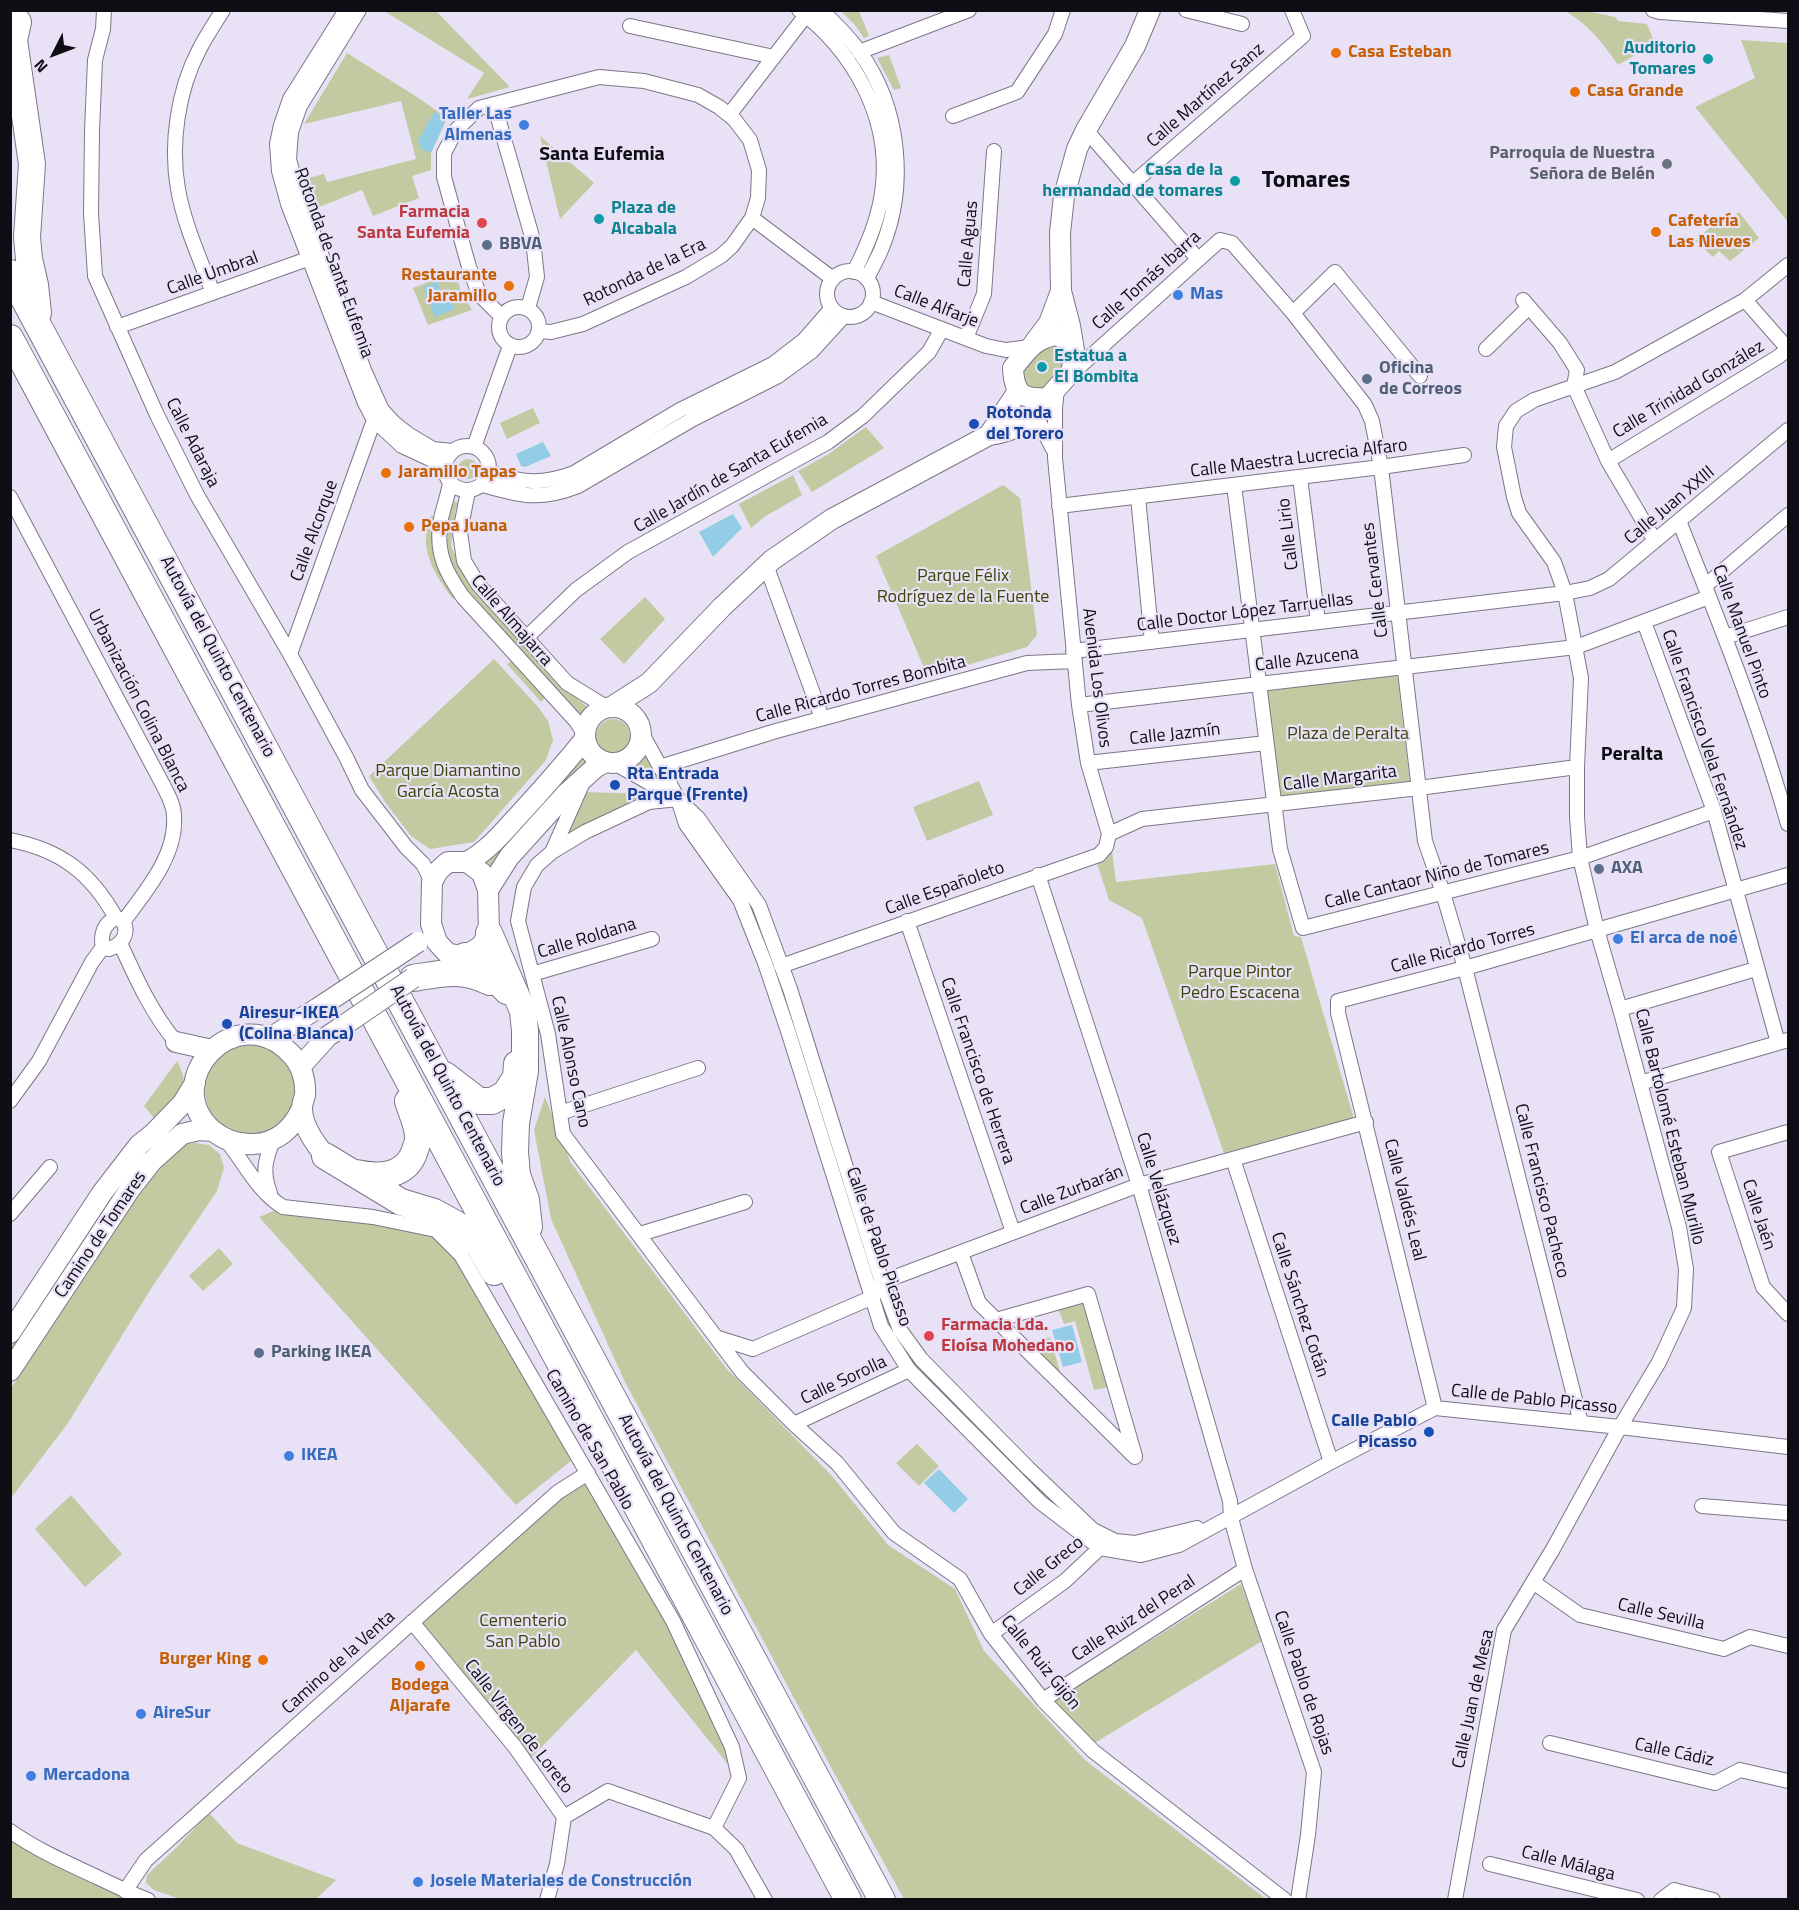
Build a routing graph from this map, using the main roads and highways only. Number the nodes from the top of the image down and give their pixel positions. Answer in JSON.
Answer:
{"nodes":[{"id":1,"x":16,"y":21,"type":"edge"},
{"id":2,"x":16,"y":82,"type":"edge"},
{"id":3,"x":29,"y":139,"type":"junction"},
{"id":4,"x":10,"y":160,"type":"edge"},
{"id":5,"x":10,"y":273,"type":"edge"},
{"id":6,"x":39,"y":325,"type":"junction"},
{"id":7,"x":10,"y":338,"type":"edge"},
{"id":8,"x":489,"y":933,"type":"road end"},
{"id":9,"x":456,"y":955,"type":"road end"},
{"id":10,"x":413,"y":978,"type":"road end"},
{"id":11,"x":507,"y":990,"type":"junction"},
{"id":12,"x":399,"y":1063,"type":"junction"},
{"id":13,"x":437,"y":1069,"type":"junction"},
{"id":14,"x":325,"y":1156,"type":"road end"},
{"id":15,"x":347,"y":1170,"type":"junction"},
{"id":16,"x":531,"y":1245,"type":"junction"},
{"id":17,"x":568,"y":1378,"type":"junction"},
{"id":18,"x":848,"y":1899,"type":"edge"},
{"id":19,"x":882,"y":1899,"type":"edge"}],
"edges":[{"from":1,"to":2,"type":"highway"},
{"from":2,"to":3,"type":"highway"},
{"from":3,"to":4,"type":"highway"},
{"from":3,"to":6,"type":"highway"},
{"from":5,"to":6,"type":"highway","name":"Autovía del Quinto Centenario"},
{"from":6,"to":13,"type":"highway","name":"Autovía del Quinto Centenario"},
{"from":7,"to":12,"type":"highway","name":"Autovía del Quinto Centenario"},
{"from":8,"to":16,"type":"highway"},
{"from":9,"to":11,"type":"highway"},
{"from":10,"to":11,"type":"highway"},
{"from":11,"to":13,"type":"highway"},
{"from":12,"to":15,"type":"highway"},
{"from":12,"to":17,"type":"highway","name":"Autovía del Quinto Centenario"},
{"from":13,"to":16,"type":"highway","name":"Autovía del Quinto Centenario"},
{"from":14,"to":15,"type":"highway"},
{"from":15,"to":17,"type":"highway"},
{"from":16,"to":19,"type":"highway","name":"Autovía del Quinto Centenario"},
{"from":17,"to":18,"type":"highway","name":"Autovía del Quinto Centenario"}]}
